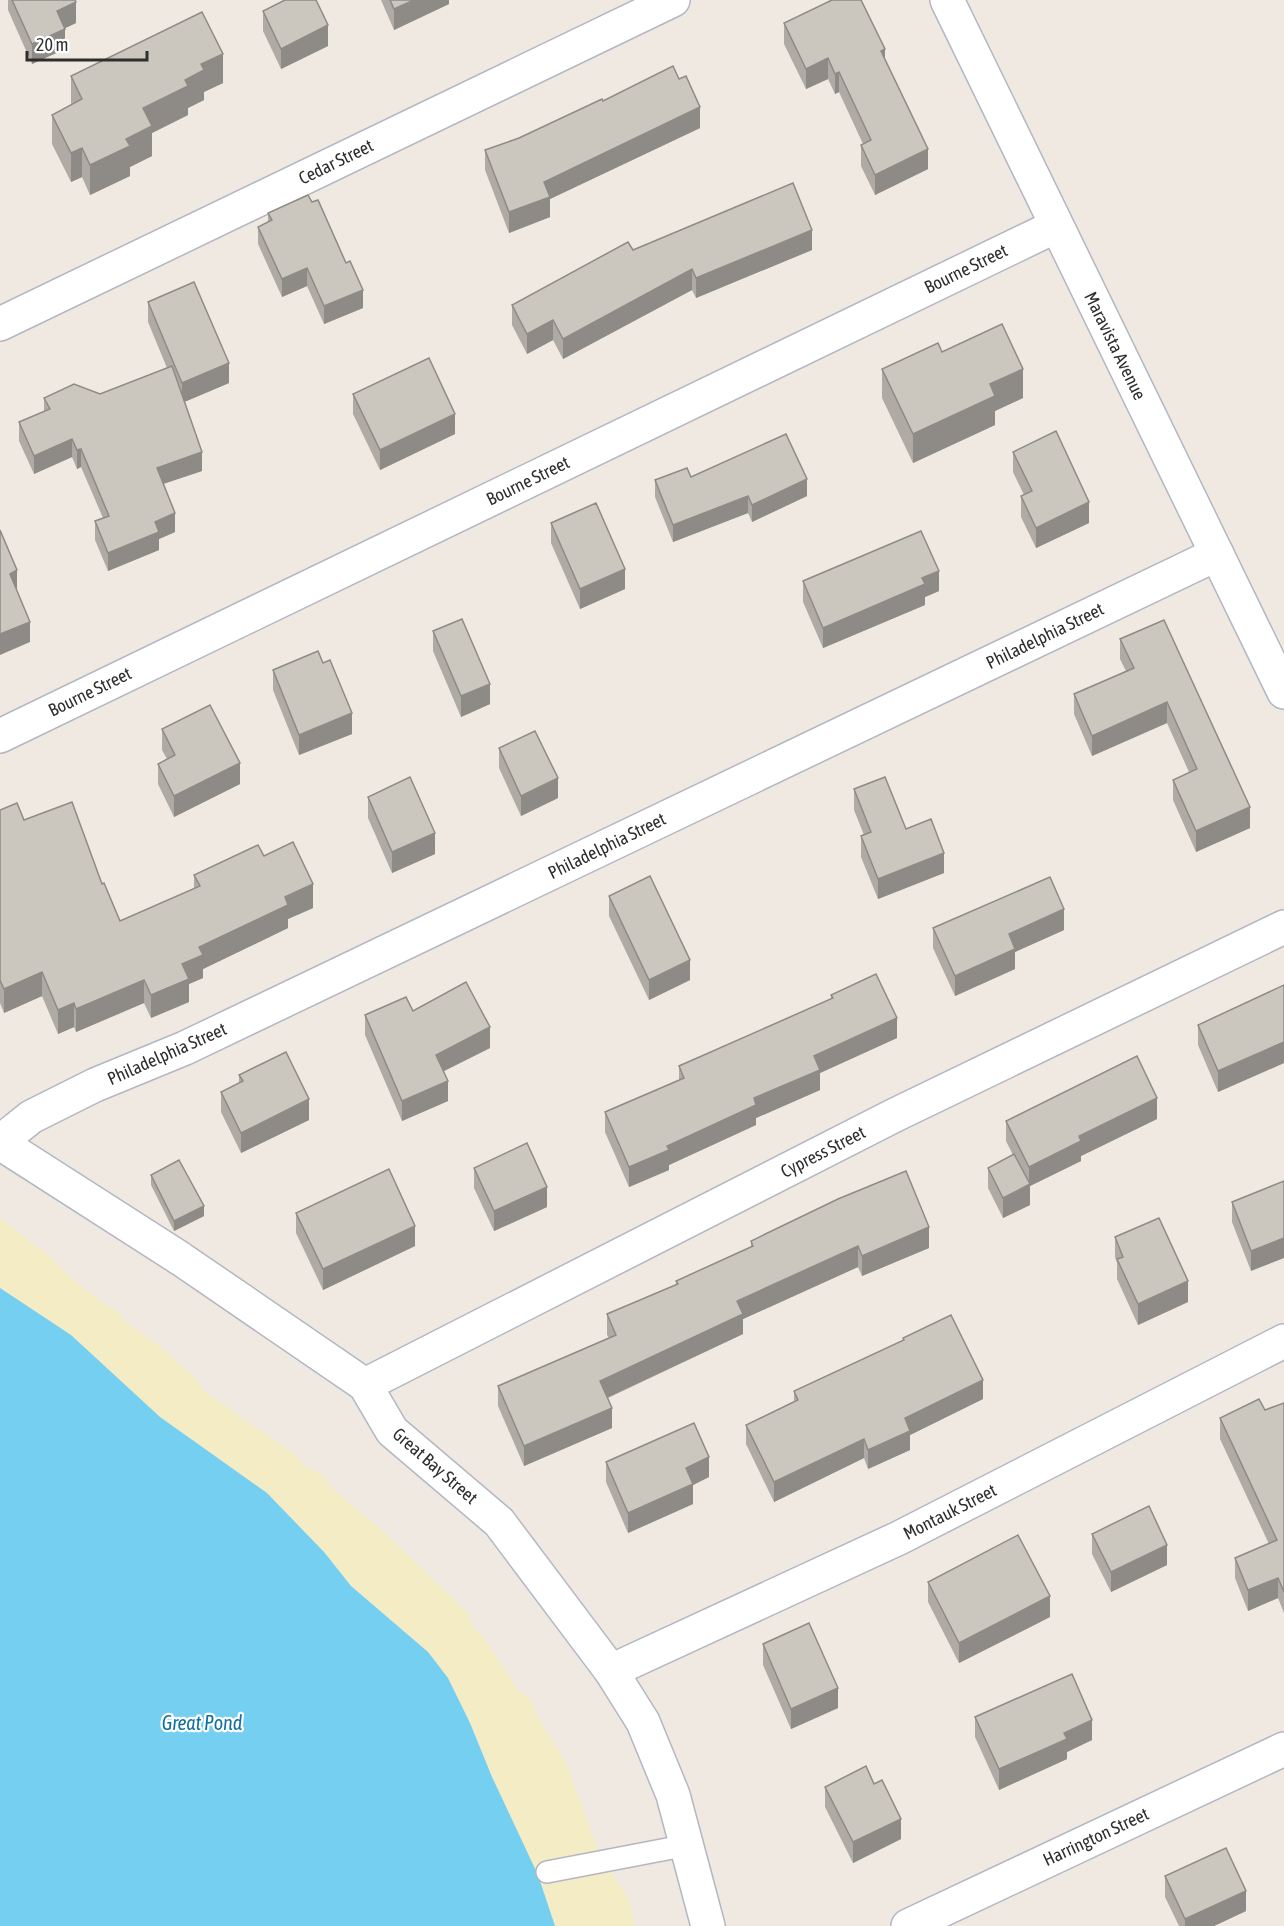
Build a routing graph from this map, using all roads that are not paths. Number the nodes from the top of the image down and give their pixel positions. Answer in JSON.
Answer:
{"nodes":[{"id":1,"x":673,"y":0,"type":"edge"},
{"id":2,"x":947,"y":0,"type":"edge"},
{"id":3,"x":1056,"y":226,"type":"junction"},
{"id":4,"x":0,"y":324,"type":"edge"},
{"id":5,"x":1217,"y":555,"type":"junction"},
{"id":6,"x":1284,"y":692,"type":"edge"},
{"id":7,"x":0,"y":735,"type":"edge"},
{"id":8,"x":1284,"y":927,"type":"edge"},
{"id":9,"x":0,"y":1143,"type":"edge"},
{"id":10,"x":1284,"y":1341,"type":"edge"},
{"id":11,"x":366,"y":1385,"type":"junction"},
{"id":12,"x":611,"y":1671,"type":"junction"},
{"id":13,"x":1284,"y":1749,"type":"edge"},
{"id":14,"x":688,"y":1845,"type":"junction"},
{"id":15,"x":547,"y":1872,"type":"dead end"},
{"id":16,"x":708,"y":1926,"type":"edge"},
{"id":17,"x":908,"y":1926,"type":"edge"}],
"edges":[{"from":1,"to":4,"type":"street","name":"Cedar Street"},
{"from":2,"to":3,"type":"street","name":"Maravista Avenue"},
{"from":3,"to":5,"type":"street","name":"Maravista Avenue"},
{"from":3,"to":7,"type":"street","name":"Bourne Street"},
{"from":5,"to":6,"type":"street","name":"Maravista Avenue"},
{"from":5,"to":9,"type":"street","name":"Philadelphia Street"},
{"from":8,"to":11,"type":"street","name":"Cypress Street"},
{"from":9,"to":11,"type":"street","name":"Great Bay Street"},
{"from":10,"to":12,"type":"street","name":"Montauk Street"},
{"from":11,"to":12,"type":"street","name":"Great Bay Street"},
{"from":12,"to":14,"type":"street","name":"Great Bay Street"},
{"from":13,"to":17,"type":"street","name":"Harrington Street"},
{"from":14,"to":15,"type":"lane"},
{"from":14,"to":16,"type":"street","name":"Great Bay Street"}]}
